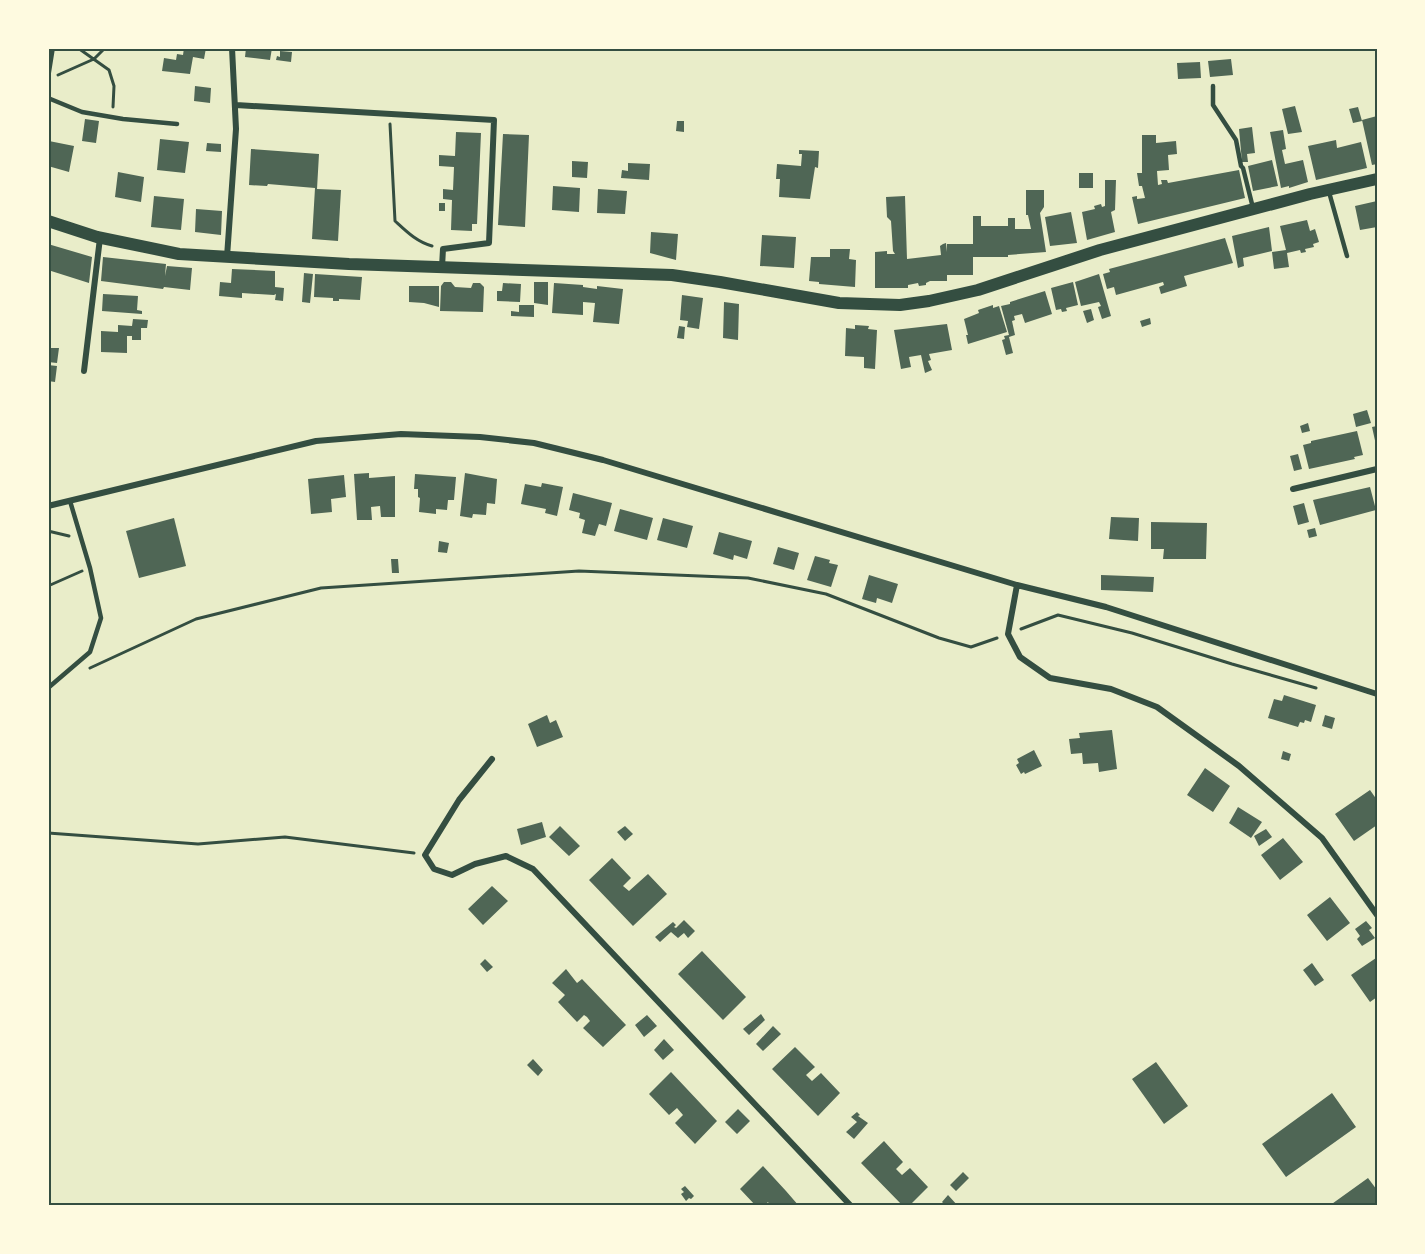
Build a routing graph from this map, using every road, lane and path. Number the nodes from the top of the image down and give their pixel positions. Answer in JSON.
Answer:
{"nodes":[{"id":1,"x":52,"y":48,"type":"edge"},
{"id":2,"x":78,"y":48,"type":"edge"},
{"id":3,"x":105,"y":48,"type":"edge"},
{"id":4,"x":232,"y":48,"type":"edge"},
{"id":5,"x":94,"y":59,"type":"junction"},
{"id":6,"x":58,"y":66,"type":"dead end"},
{"id":7,"x":48,"y":73,"type":"edge"},
{"id":8,"x":1213,"y":86,"type":"dead end"},
{"id":9,"x":48,"y":98,"type":"edge"},
{"id":10,"x":236,"y":105,"type":"junction"},
{"id":11,"x":392,"y":114,"type":"junction"},
{"id":12,"x":111,"y":117,"type":"junction"},
{"id":13,"x":177,"y":124,"type":"dead end"},
{"id":14,"x":1377,"y":179,"type":"edge"},
{"id":15,"x":1329,"y":190,"type":"junction"},
{"id":16,"x":1254,"y":211,"type":"junction"},
{"id":17,"x":48,"y":221,"type":"edge"},
{"id":18,"x":100,"y":238,"type":"junction"},
{"id":19,"x":443,"y":249,"type":"junction"},
{"id":20,"x":1347,"y":256,"type":"dead end"},
{"id":21,"x":227,"y":257,"type":"junction"},
{"id":22,"x":442,"y":267,"type":"junction"},
{"id":23,"x":84,"y":371,"type":"dead end"},
{"id":24,"x":1377,"y":469,"type":"edge"},
{"id":25,"x":1293,"y":489,"type":"dead end"},
{"id":26,"x":70,"y":501,"type":"junction"},
{"id":27,"x":48,"y":506,"type":"edge"},
{"id":28,"x":48,"y":531,"type":"edge"},
{"id":29,"x":79,"y":532,"type":"junction"},
{"id":30,"x":90,"y":568,"type":"junction"},
{"id":31,"x":1017,"y":585,"type":"junction"},
{"id":32,"x":48,"y":586,"type":"edge"},
{"id":33,"x":1008,"y":634,"type":"junction"},
{"id":34,"x":81,"y":672,"type":"dead end"},
{"id":35,"x":48,"y":688,"type":"edge"},
{"id":36,"x":1321,"y":690,"type":"dead end"},
{"id":37,"x":1377,"y":694,"type":"edge"},
{"id":38,"x":492,"y":759,"type":"dead end"},
{"id":39,"x":48,"y":833,"type":"edge"},
{"id":40,"x":425,"y":855,"type":"junction"},
{"id":41,"x":1377,"y":915,"type":"edge"},
{"id":42,"x":851,"y":1206,"type":"edge"}],
"edges":[{"from":1,"to":7,"type":"street"},
{"from":2,"to":5,"type":"path"},
{"from":3,"to":5,"type":"path"},
{"from":4,"to":10,"type":"street"},
{"from":5,"to":6,"type":"path"},
{"from":5,"to":12,"type":"path"},
{"from":8,"to":16,"type":"lane"},
{"from":9,"to":12,"type":"lane"},
{"from":10,"to":11,"type":"street"},
{"from":10,"to":21,"type":"street"},
{"from":11,"to":19,"type":"path"},
{"from":11,"to":19,"type":"street"},
{"from":12,"to":13,"type":"lane"},
{"from":14,"to":15,"type":"main road"},
{"from":15,"to":16,"type":"main road"},
{"from":15,"to":20,"type":"lane"},
{"from":16,"to":22,"type":"main road"},
{"from":17,"to":18,"type":"main road"},
{"from":18,"to":21,"type":"main road"},
{"from":18,"to":23,"type":"street"},
{"from":19,"to":22,"type":"street"},
{"from":21,"to":22,"type":"main road"},
{"from":24,"to":25,"type":"street"},
{"from":26,"to":27,"type":"street"},
{"from":26,"to":29,"type":"lane"},
{"from":26,"to":31,"type":"street"},
{"from":28,"to":29,"type":"path"},
{"from":29,"to":30,"type":"lane"},
{"from":30,"to":32,"type":"path"},
{"from":30,"to":35,"type":"lane"},
{"from":31,"to":33,"type":"street"},
{"from":31,"to":37,"type":"street"},
{"from":33,"to":34,"type":"path"},
{"from":33,"to":36,"type":"path"},
{"from":33,"to":41,"type":"street"},
{"from":38,"to":40,"type":"street"},
{"from":39,"to":40,"type":"path"},
{"from":40,"to":42,"type":"street"}]}
